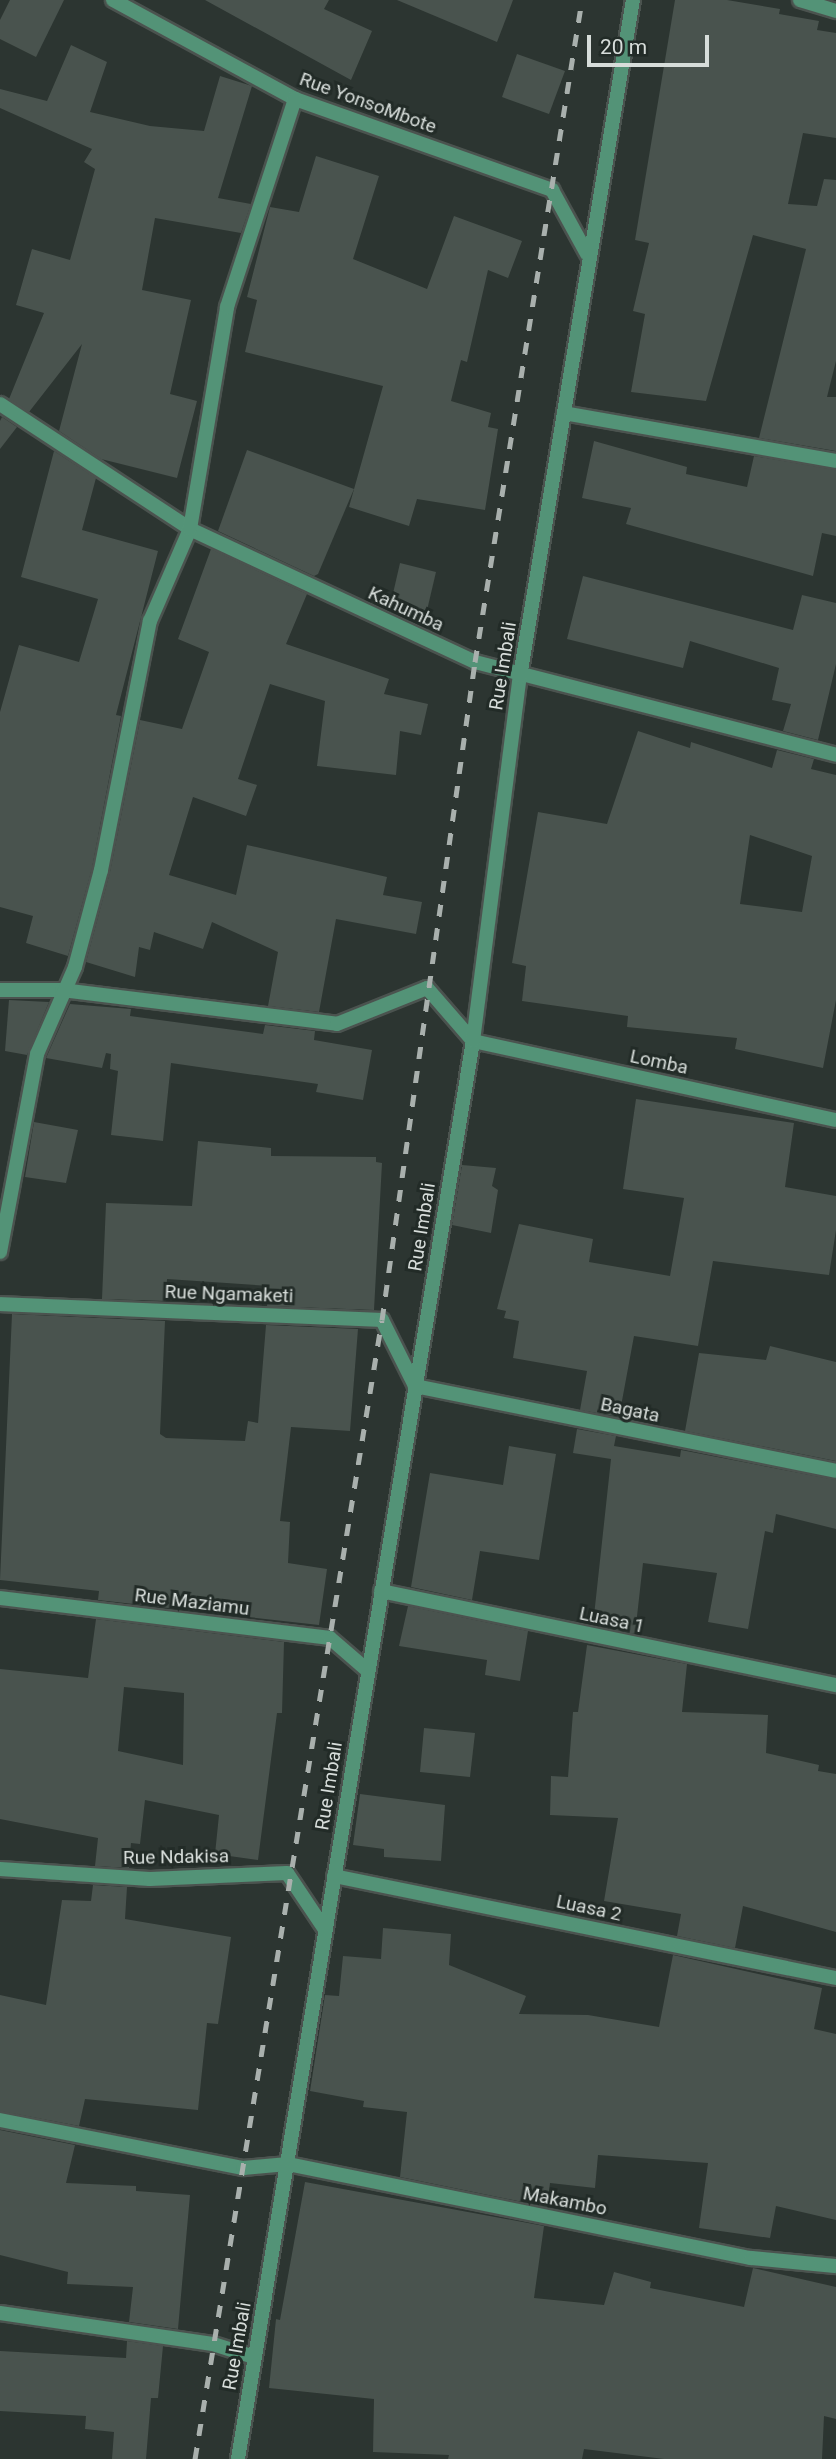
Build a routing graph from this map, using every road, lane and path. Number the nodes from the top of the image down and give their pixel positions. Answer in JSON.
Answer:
{"nodes":[{"id":1,"x":113,"y":0,"type":"edge"},
{"id":2,"x":633,"y":0,"type":"edge"},
{"id":3,"x":800,"y":0,"type":"edge"},
{"id":4,"x":836,"y":11,"type":"edge"},
{"id":5,"x":295,"y":99,"type":"junction"},
{"id":6,"x":587,"y":254,"type":"junction"},
{"id":7,"x":0,"y":404,"type":"edge"},
{"id":8,"x":564,"y":413,"type":"junction"},
{"id":9,"x":836,"y":461,"type":"edge"},
{"id":10,"x":190,"y":529,"type":"junction"},
{"id":11,"x":520,"y":676,"type":"junction"},
{"id":12,"x":836,"y":755,"type":"edge"},
{"id":13,"x":0,"y":990,"type":"edge"},
{"id":14,"x":62,"y":990,"type":"junction"},
{"id":15,"x":473,"y":1041,"type":"junction"},
{"id":16,"x":836,"y":1120,"type":"edge"},
{"id":17,"x":0,"y":1252,"type":"edge"},
{"id":18,"x":0,"y":1304,"type":"edge"},
{"id":19,"x":415,"y":1385,"type":"junction"},
{"id":20,"x":836,"y":1472,"type":"edge"},
{"id":21,"x":381,"y":1591,"type":"junction"},
{"id":22,"x":0,"y":1598,"type":"edge"},
{"id":23,"x":367,"y":1670,"type":"junction"},
{"id":24,"x":836,"y":1685,"type":"edge"},
{"id":25,"x":0,"y":1869,"type":"edge"},
{"id":26,"x":334,"y":1875,"type":"junction"},
{"id":27,"x":324,"y":1928,"type":"junction"},
{"id":28,"x":836,"y":1978,"type":"edge"},
{"id":29,"x":0,"y":2120,"type":"edge"},
{"id":30,"x":288,"y":2164,"type":"junction"},
{"id":31,"x":836,"y":2266,"type":"edge"},
{"id":32,"x":0,"y":2314,"type":"edge"},
{"id":33,"x":254,"y":2357,"type":"junction"},
{"id":34,"x":238,"y":2459,"type":"edge"}],
"edges":[{"from":1,"to":5,"type":"street","name":"Rue YonsoMbote"},
{"from":2,"to":6,"type":"street","name":"Rue Imbali"},
{"from":3,"to":4,"type":"street"},
{"from":5,"to":6,"type":"street","name":"Rue YonsoMbote"},
{"from":5,"to":10,"type":"street"},
{"from":6,"to":8,"type":"street","name":"Rue Imbali"},
{"from":7,"to":10,"type":"street","name":"Kahumba"},
{"from":8,"to":9,"type":"street"},
{"from":8,"to":11,"type":"street","name":"Rue Imbali"},
{"from":10,"to":11,"type":"street","name":"Kahumba"},
{"from":10,"to":14,"type":"street"},
{"from":11,"to":12,"type":"street","name":"Kahumba"},
{"from":11,"to":15,"type":"street","name":"Rue Imbali"},
{"from":13,"to":14,"type":"street"},
{"from":14,"to":15,"type":"street"},
{"from":14,"to":17,"type":"street"},
{"from":15,"to":16,"type":"street","name":"Lomba"},
{"from":15,"to":19,"type":"street","name":"Rue Imbali"},
{"from":18,"to":19,"type":"street","name":"Rue Ngamaketi"},
{"from":19,"to":20,"type":"street","name":"Bagata"},
{"from":19,"to":21,"type":"street","name":"Rue Imbali"},
{"from":21,"to":23,"type":"street","name":"Rue Imbali"},
{"from":21,"to":24,"type":"street","name":"Luasa 1"},
{"from":22,"to":23,"type":"street","name":"Rue Maziamu"},
{"from":23,"to":26,"type":"street","name":"Rue Imbali"},
{"from":25,"to":27,"type":"street","name":"Rue Ndakisa"},
{"from":26,"to":27,"type":"street","name":"Rue Imbali"},
{"from":26,"to":28,"type":"street","name":"Luasa 2"},
{"from":27,"to":30,"type":"street","name":"Rue Imbali"},
{"from":29,"to":30,"type":"street","name":"Makambo"},
{"from":30,"to":31,"type":"street","name":"Makambo"},
{"from":30,"to":33,"type":"street","name":"Rue Imbali"},
{"from":32,"to":33,"type":"street"},
{"from":33,"to":34,"type":"street","name":"Rue Imbali"}]}
